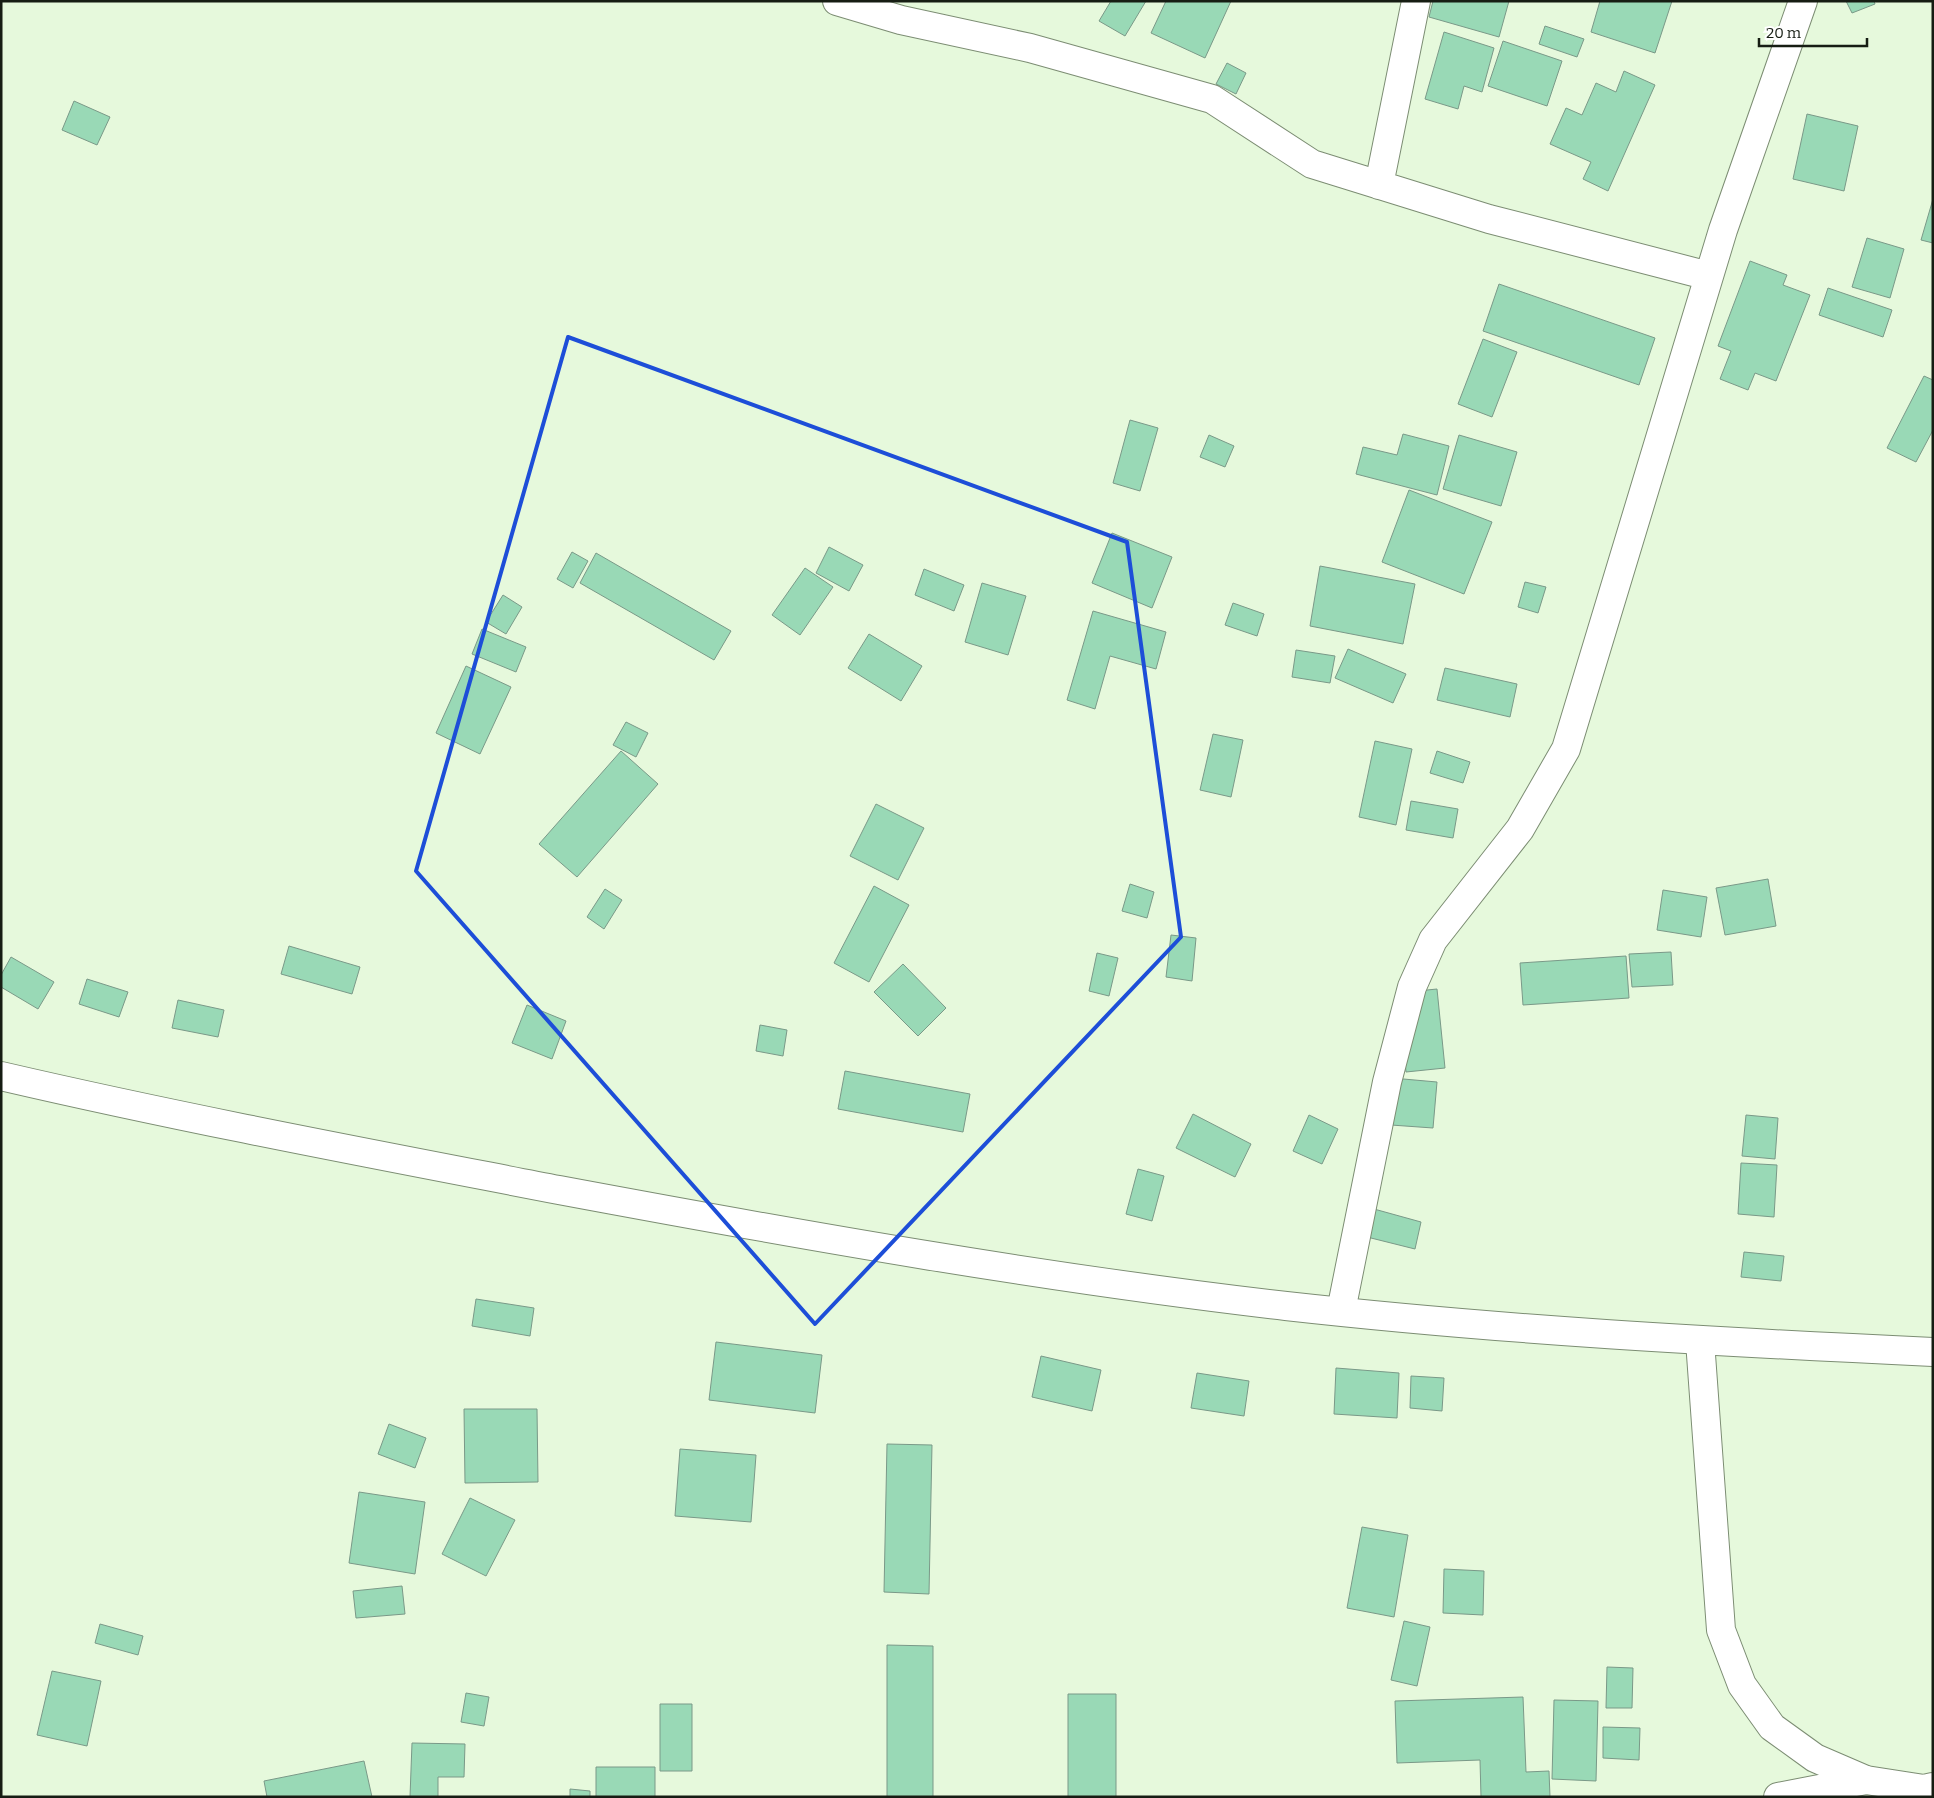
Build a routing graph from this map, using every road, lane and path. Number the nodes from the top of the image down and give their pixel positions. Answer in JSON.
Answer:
{"nodes":[{"id":1,"x":838,"y":1,"type":"edge"},
{"id":2,"x":1416,"y":1,"type":"edge"},
{"id":3,"x":1803,"y":1,"type":"edge"},
{"id":4,"x":1379,"y":185,"type":"junction"},
{"id":5,"x":1709,"y":276,"type":"junction"},
{"id":6,"x":1,"y":1076,"type":"edge"},
{"id":7,"x":1341,"y":1311,"type":"junction"},
{"id":8,"x":1700,"y":1341,"type":"junction"},
{"id":9,"x":1933,"y":1352,"type":"edge"},
{"id":10,"x":1866,"y":1780,"type":"junction"},
{"id":11,"x":1933,"y":1788,"type":"edge"},
{"id":12,"x":1778,"y":1797,"type":"edge"}],
"edges":[{"from":1,"to":4,"type":"main road"},
{"from":2,"to":4,"type":"main road"},
{"from":3,"to":5,"type":"main road"},
{"from":4,"to":5,"type":"main road"},
{"from":5,"to":7,"type":"main road"},
{"from":6,"to":7,"type":"main road"},
{"from":7,"to":8,"type":"main road"},
{"from":8,"to":9,"type":"main road"},
{"from":8,"to":10,"type":"main road"},
{"from":10,"to":11,"type":"main road"},
{"from":10,"to":12,"type":"main road"}]}
